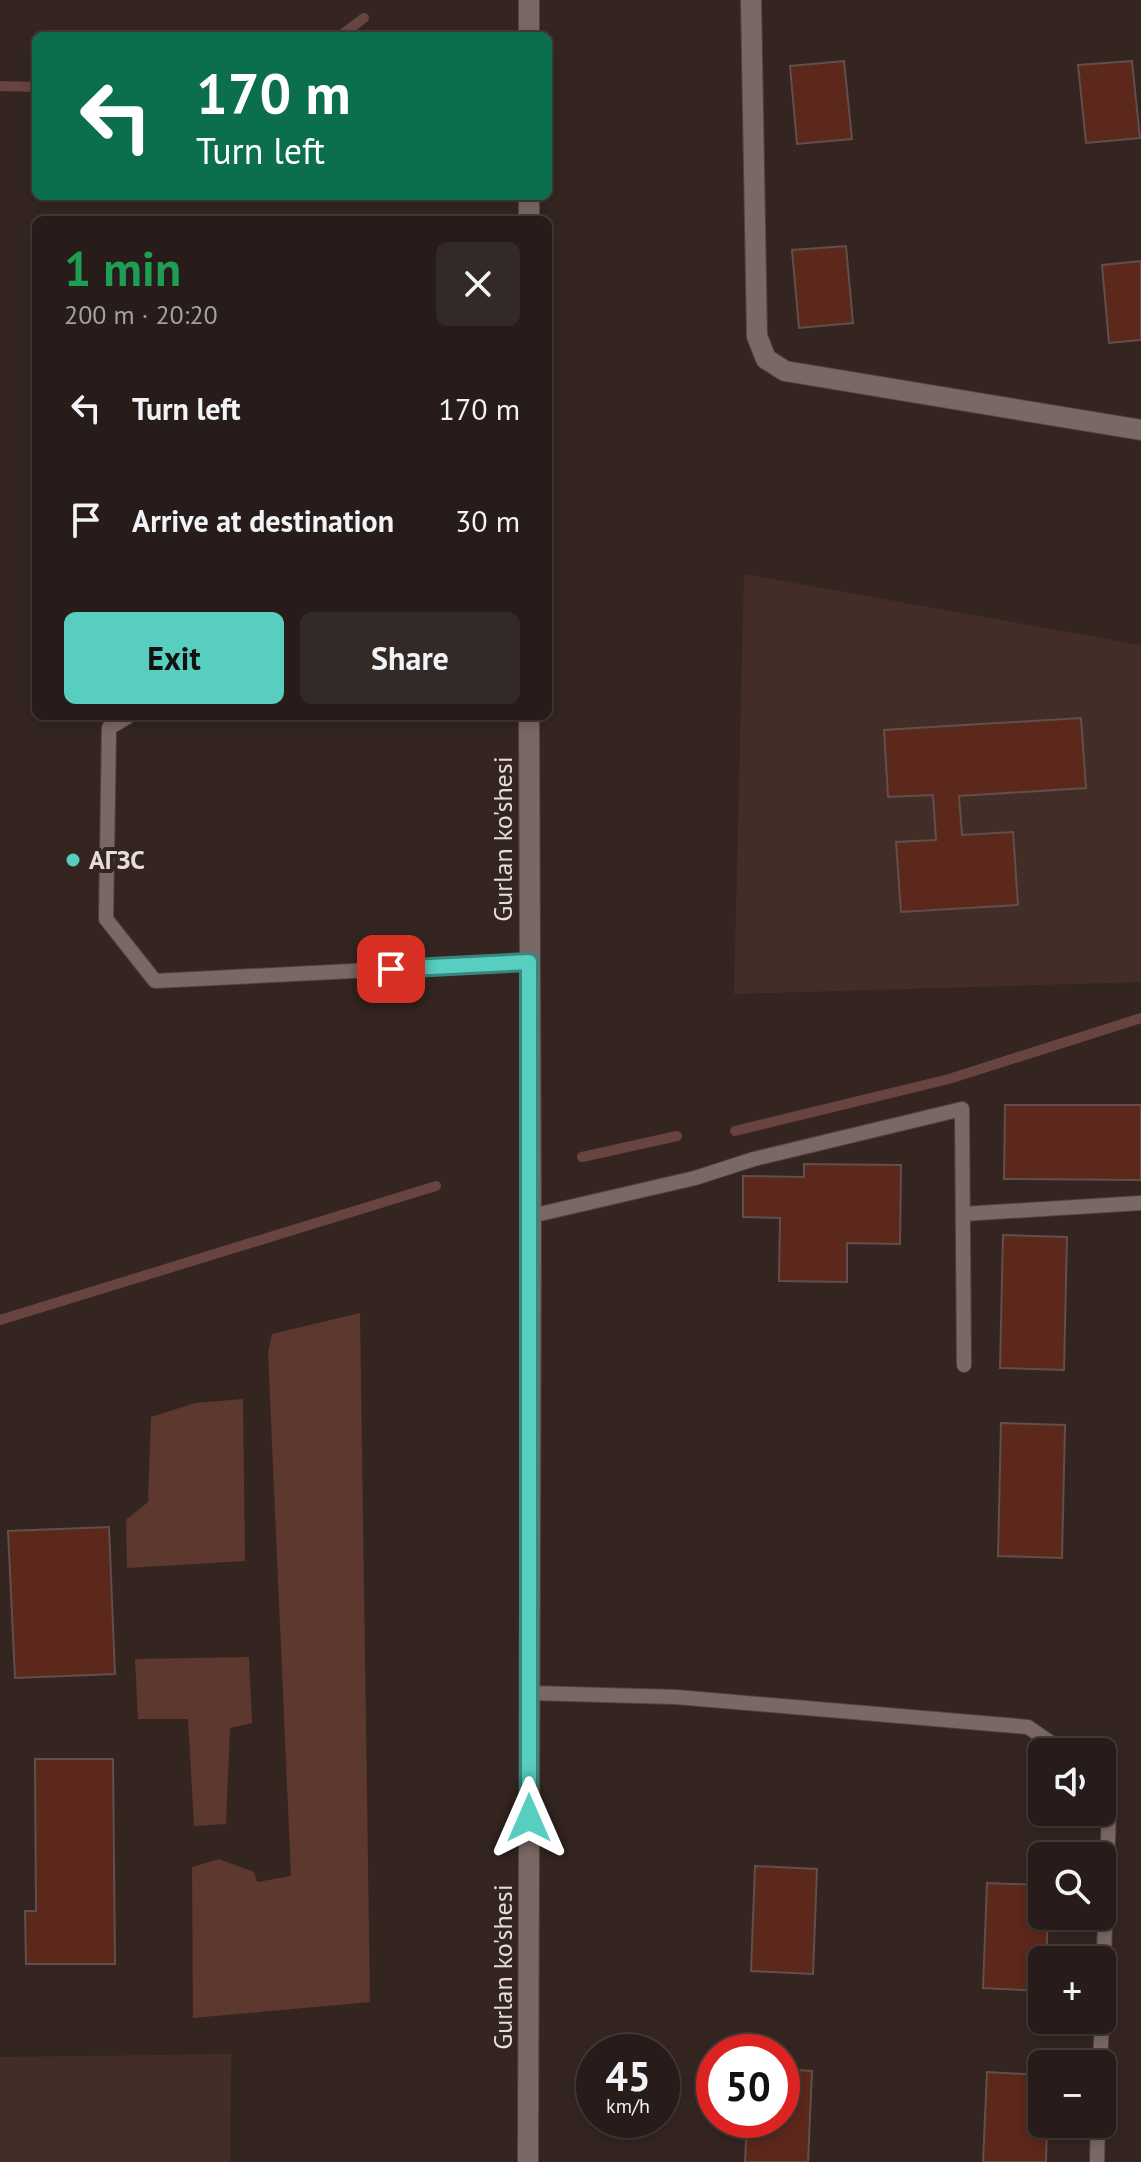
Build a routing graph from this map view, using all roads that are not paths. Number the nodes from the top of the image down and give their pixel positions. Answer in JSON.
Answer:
{"nodes":[{"id":1,"x":529,"y":0,"type":"edge"},
{"id":2,"x":751,"y":0,"type":"edge"},
{"id":3,"x":529,"y":32,"type":"edge"},
{"id":4,"x":1141,"y":430,"type":"edge"},
{"id":5,"x":122,"y":720,"type":"edge"},
{"id":6,"x":529,"y":720,"type":"edge"},
{"id":7,"x":529,"y":962,"type":"junction"},
{"id":8,"x":1141,"y":1203,"type":"edge"},
{"id":9,"x":963,"y":1214,"type":"junction"},
{"id":10,"x":531,"y":1216,"type":"junction"},
{"id":11,"x":964,"y":1365,"type":"dead end"},
{"id":12,"x":530,"y":1693,"type":"junction"},
{"id":13,"x":1044,"y":1738,"type":"edge"},
{"id":14,"x":1108,"y":1826,"type":"edge"},
{"id":15,"x":1104,"y":1946,"type":"edge"},
{"id":16,"x":1098,"y":2138,"type":"edge"},
{"id":17,"x":528,"y":2162,"type":"edge"},
{"id":18,"x":1097,"y":2162,"type":"edge"}],
"edges":[{"from":1,"to":3,"type":"main road"},
{"from":2,"to":4,"type":"main road"},
{"from":5,"to":7,"type":"lane"},
{"from":6,"to":7,"type":"main road","name":"Gurlan ko'shesi"},
{"from":7,"to":10,"type":"main road","name":"Gurlan ko'shesi"},
{"from":8,"to":9,"type":"lane"},
{"from":9,"to":10,"type":"lane"},
{"from":9,"to":11,"type":"lane"},
{"from":10,"to":12,"type":"main road","name":"Gurlan ko'shesi"},
{"from":12,"to":13,"type":"lane"},
{"from":12,"to":17,"type":"main road","name":"Gurlan ko'shesi"},
{"from":14,"to":15,"type":"lane"},
{"from":16,"to":18,"type":"lane"}]}
